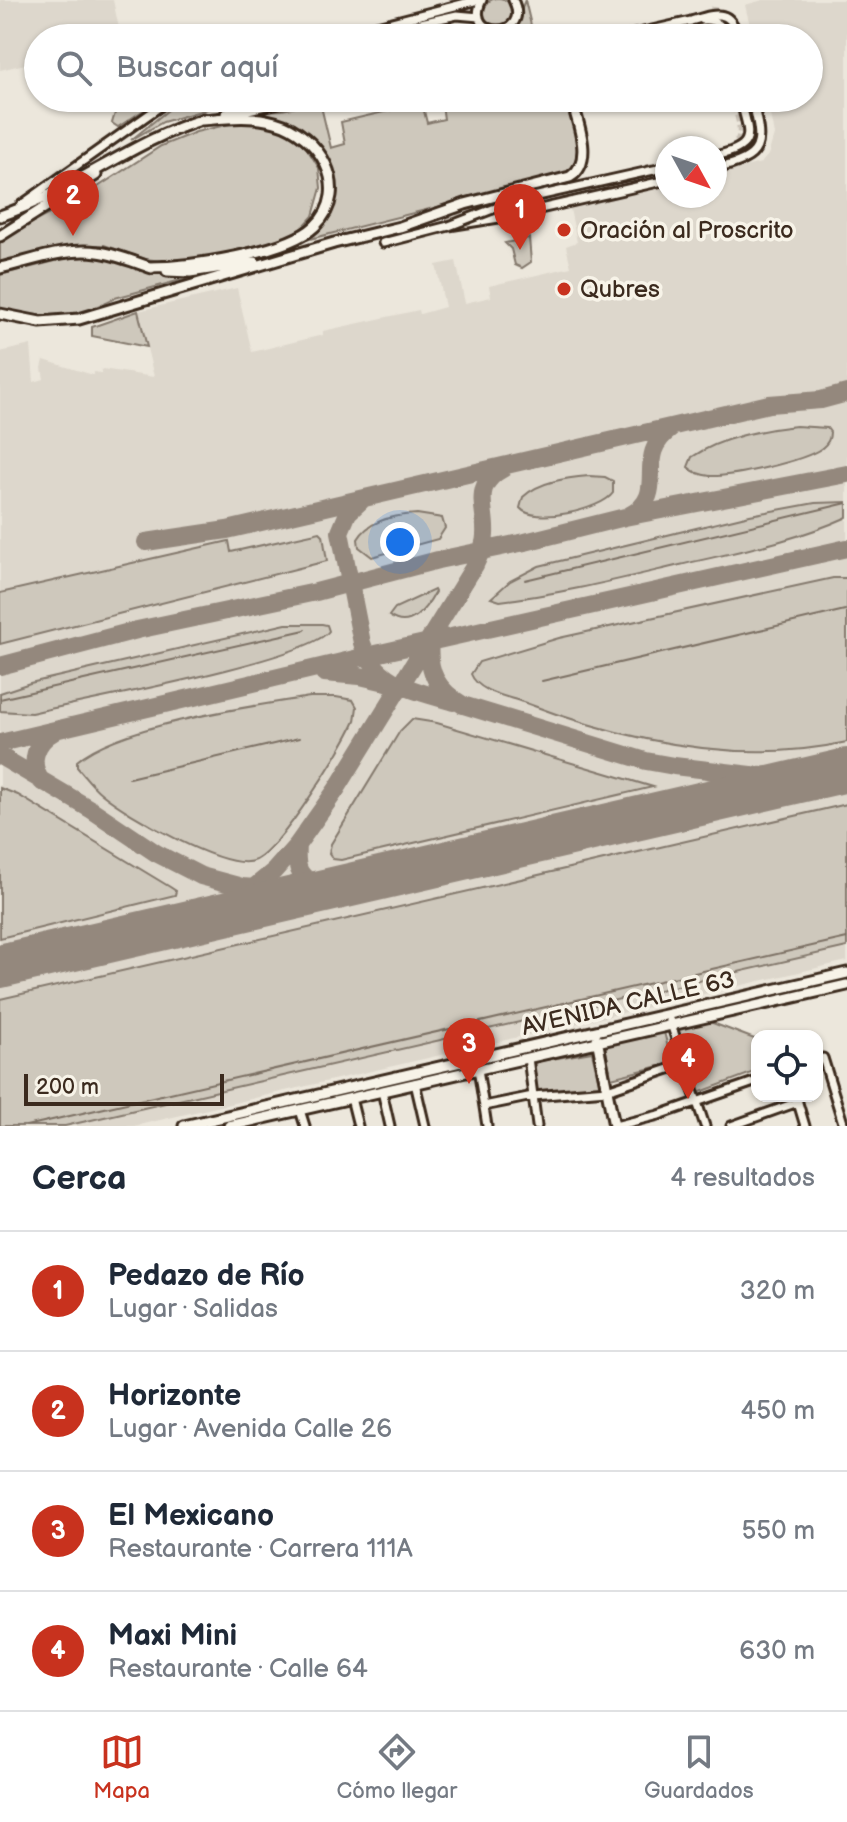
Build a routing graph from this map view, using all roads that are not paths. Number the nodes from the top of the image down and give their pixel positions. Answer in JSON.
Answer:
{"nodes":[{"id":1,"x":480,"y":0,"type":"edge"},
{"id":2,"x":516,"y":2,"type":"edge"},
{"id":3,"x":479,"y":17,"type":"junction"},
{"id":4,"x":691,"y":21,"type":"junction"},
{"id":5,"x":385,"y":24,"type":"edge"},
{"id":6,"x":417,"y":24,"type":"edge"},
{"id":7,"x":484,"y":24,"type":"edge"},
{"id":8,"x":511,"y":24,"type":"edge"},
{"id":9,"x":678,"y":24,"type":"edge"},
{"id":10,"x":718,"y":24,"type":"edge"},
{"id":11,"x":734,"y":24,"type":"edge"},
{"id":12,"x":152,"y":112,"type":"edge"},
{"id":13,"x":232,"y":112,"type":"edge"},
{"id":14,"x":574,"y":112,"type":"edge"},
{"id":15,"x":743,"y":112,"type":"edge"},
{"id":16,"x":755,"y":112,"type":"edge"},
{"id":17,"x":202,"y":120,"type":"junction"},
{"id":18,"x":146,"y":143,"type":"junction"},
{"id":19,"x":727,"y":154,"type":"edge"},
{"id":20,"x":727,"y":166,"type":"edge"},
{"id":21,"x":655,"y":170,"type":"tunnel mouth"},
{"id":22,"x":655,"y":183,"type":"edge"},
{"id":23,"x":11,"y":212,"type":"junction"},
{"id":24,"x":0,"y":216,"type":"edge"},
{"id":25,"x":449,"y":226,"type":"junction"},
{"id":26,"x":0,"y":236,"type":"edge"},
{"id":27,"x":383,"y":243,"type":"dead end"},
{"id":28,"x":283,"y":258,"type":"junction"},
{"id":29,"x":149,"y":267,"type":"junction"},
{"id":30,"x":0,"y":268,"type":"edge"},
{"id":31,"x":0,"y":314,"type":"edge"},
{"id":32,"x":847,"y":973,"type":"edge"},
{"id":33,"x":847,"y":985,"type":"edge"},
{"id":34,"x":670,"y":1020,"type":"junction"},
{"id":35,"x":597,"y":1037,"type":"junction"},
{"id":36,"x":528,"y":1058,"type":"junction"},
{"id":37,"x":684,"y":1064,"type":"junction"},
{"id":38,"x":823,"y":1067,"type":"edge"},
{"id":39,"x":478,"y":1069,"type":"junction"},
{"id":40,"x":415,"y":1083,"type":"junction"},
{"id":41,"x":751,"y":1083,"type":"edge"},
{"id":42,"x":607,"y":1090,"type":"junction"},
{"id":43,"x":382,"y":1091,"type":"junction"},
{"id":44,"x":533,"y":1096,"type":"junction"},
{"id":45,"x":351,"y":1098,"type":"junction"},
{"id":46,"x":697,"y":1102,"type":"junction"},
{"id":47,"x":790,"y":1102,"type":"edge"},
{"id":48,"x":798,"y":1102,"type":"edge"},
{"id":49,"x":484,"y":1106,"type":"junction"},
{"id":50,"x":300,"y":1110,"type":"junction"},
{"id":51,"x":271,"y":1121,"type":"edge"},
{"id":52,"x":198,"y":1124,"type":"edge"},
{"id":53,"x":235,"y":1125,"type":"edge"},
{"id":54,"x":184,"y":1126,"type":"edge"},
{"id":55,"x":305,"y":1126,"type":"edge"},
{"id":56,"x":358,"y":1126,"type":"edge"},
{"id":57,"x":390,"y":1126,"type":"edge"},
{"id":58,"x":425,"y":1126,"type":"edge"},
{"id":59,"x":487,"y":1126,"type":"edge"},
{"id":60,"x":537,"y":1126,"type":"edge"},
{"id":61,"x":614,"y":1126,"type":"edge"},
{"id":62,"x":705,"y":1126,"type":"edge"},
{"id":63,"x":731,"y":1126,"type":"edge"},
{"id":64,"x":805,"y":1126,"type":"edge"},
{"id":65,"x":844,"y":1126,"type":"edge"}],
"edges":[{"from":1,"to":3,"type":"street"},
{"from":1,"to":5,"type":"street"},
{"from":2,"to":8,"type":"street"},
{"from":3,"to":6,"type":"street"},
{"from":3,"to":7,"type":"street"},
{"from":4,"to":9,"type":"street"},
{"from":4,"to":10,"type":"street","bridge":true},
{"from":4,"to":11,"type":"street","bridge":true},
{"from":12,"to":23,"type":"street"},
{"from":13,"to":17,"type":"main road"},
{"from":14,"to":28,"type":"main road"},
{"from":15,"to":19,"type":"street"},
{"from":16,"to":20,"type":"street"},
{"from":17,"to":18,"type":"main road"},
{"from":17,"to":29,"type":"main road"},
{"from":18,"to":23,"type":"main road"},
{"from":18,"to":26,"type":"main road"},
{"from":21,"to":25,"type":"street","bridge":true},
{"from":22,"to":25,"type":"street","bridge":true},
{"from":23,"to":24,"type":"main road"},
{"from":25,"to":27,"type":"street"},
{"from":28,"to":29,"type":"main road"},
{"from":28,"to":31,"type":"main road"},
{"from":29,"to":30,"type":"main road"},
{"from":32,"to":34,"type":"main road","name":"AVENIDA CALLE 63"},
{"from":33,"to":34,"type":"main road","name":"AVENIDA CALLE 63"},
{"from":34,"to":35,"type":"main road","name":"AVENIDA CALLE 63"},
{"from":34,"to":37,"type":"street"},
{"from":35,"to":36,"type":"main road","name":"AVENIDA CALLE 63"},
{"from":35,"to":42,"type":"main road"},
{"from":35,"to":52,"type":"main road","name":"AVENIDA CALLE 63"},
{"from":36,"to":39,"type":"main road","name":"AVENIDA CALLE 63"},
{"from":36,"to":44,"type":"street"},
{"from":37,"to":42,"type":"street"},
{"from":37,"to":46,"type":"street"},
{"from":38,"to":65,"type":"street"},
{"from":39,"to":40,"type":"main road","name":"AVENIDA CALLE 63"},
{"from":39,"to":49,"type":"street"},
{"from":40,"to":43,"type":"main road","name":"AVENIDA CALLE 63"},
{"from":40,"to":58,"type":"street"},
{"from":41,"to":46,"type":"street"},
{"from":42,"to":44,"type":"street"},
{"from":42,"to":61,"type":"main road"},
{"from":43,"to":45,"type":"main road","name":"AVENIDA CALLE 63"},
{"from":43,"to":57,"type":"street"},
{"from":44,"to":49,"type":"street"},
{"from":44,"to":60,"type":"street"},
{"from":45,"to":50,"type":"main road","name":"AVENIDA CALLE 63"},
{"from":45,"to":56,"type":"street"},
{"from":46,"to":61,"type":"street"},
{"from":46,"to":62,"type":"street"},
{"from":47,"to":63,"type":"street"},
{"from":48,"to":64,"type":"street"},
{"from":49,"to":59,"type":"street"},
{"from":50,"to":51,"type":"main road","name":"AVENIDA CALLE 63"},
{"from":50,"to":55,"type":"street"},
{"from":51,"to":53,"type":"main road","name":"AVENIDA CALLE 63"},
{"from":52,"to":54,"type":"main road","name":"AVENIDA CALLE 63"}]}
